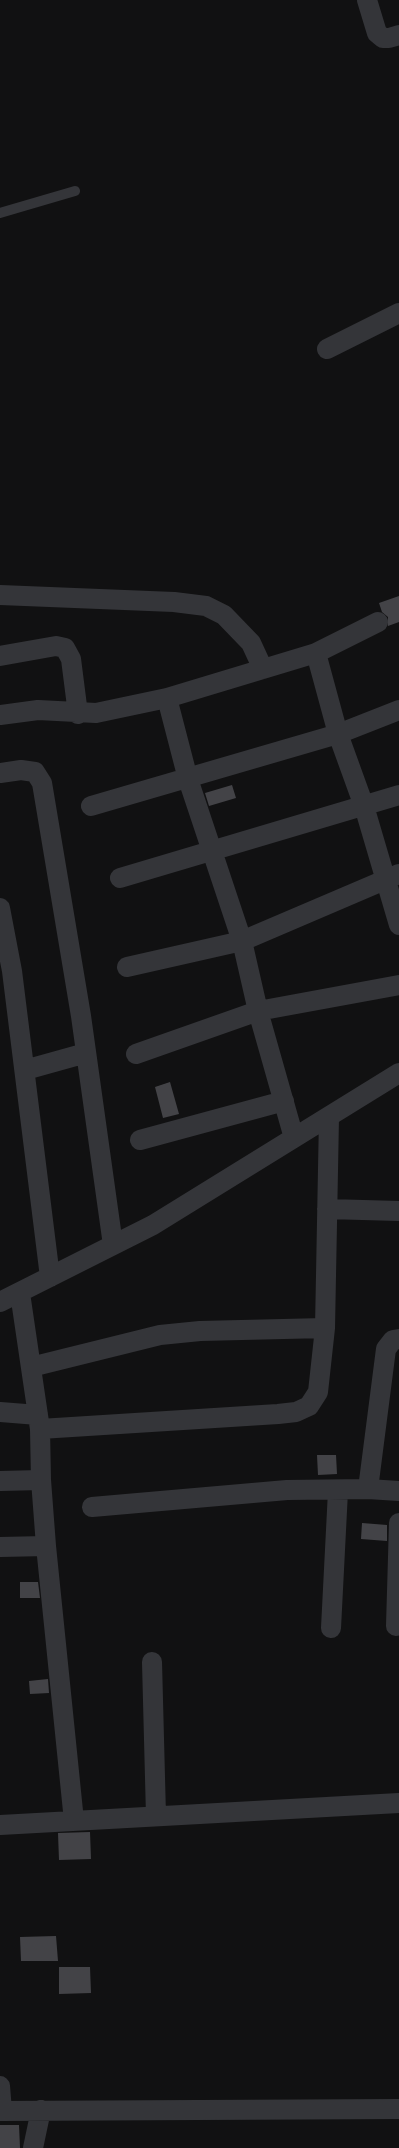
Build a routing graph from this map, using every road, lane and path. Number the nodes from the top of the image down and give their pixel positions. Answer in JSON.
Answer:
{"nodes":[{"id":1,"x":367,"y":0,"type":"edge"},
{"id":2,"x":399,"y":35,"type":"edge"},
{"id":3,"x":75,"y":190,"type":"dead end"},
{"id":4,"x":0,"y":213,"type":"edge"},
{"id":5,"x":399,"y":313,"type":"edge"},
{"id":6,"x":327,"y":349,"type":"dead end"},
{"id":7,"x":0,"y":596,"type":"edge"},
{"id":8,"x":378,"y":622,"type":"dead end"},
{"id":9,"x":316,"y":653,"type":"junction"},
{"id":10,"x":0,"y":656,"type":"edge"},
{"id":11,"x":263,"y":669,"type":"junction"},
{"id":12,"x":167,"y":698,"type":"junction"},
{"id":13,"x":399,"y":710,"type":"edge"},
{"id":14,"x":78,"y":714,"type":"junction"},
{"id":15,"x":0,"y":715,"type":"edge"},
{"id":16,"x":338,"y":734,"type":"junction"},
{"id":17,"x":0,"y":773,"type":"edge"},
{"id":18,"x":188,"y":779,"type":"junction"},
{"id":19,"x":399,"y":795,"type":"edge"},
{"id":20,"x":91,"y":806,"type":"dead end"},
{"id":21,"x":364,"y":806,"type":"junction"},
{"id":22,"x":213,"y":851,"type":"junction"},
{"id":23,"x":392,"y":876,"type":"edge"},
{"id":24,"x":120,"y":878,"type":"dead end"},
{"id":25,"x":0,"y":908,"type":"edge"},
{"id":26,"x":399,"y":925,"type":"edge"},
{"id":27,"x":242,"y":941,"type":"junction"},
{"id":28,"x":127,"y":967,"type":"dead end"},
{"id":29,"x":399,"y":985,"type":"edge"},
{"id":30,"x":258,"y":1011,"type":"junction"},
{"id":31,"x":86,"y":1054,"type":"junction"},
{"id":32,"x":136,"y":1054,"type":"dead end"},
{"id":33,"x":24,"y":1070,"type":"junction"},
{"id":34,"x":399,"y":1073,"type":"edge"},
{"id":35,"x":284,"y":1101,"type":"junction"},
{"id":36,"x":329,"y":1117,"type":"junction"},
{"id":37,"x":294,"y":1138,"type":"junction"},
{"id":38,"x":140,"y":1140,"type":"dead end"},
{"id":39,"x":327,"y":1208,"type":"junction"},
{"id":40,"x":399,"y":1211,"type":"edge"},
{"id":41,"x":113,"y":1245,"type":"junction"},
{"id":42,"x":50,"y":1277,"type":"junction"},
{"id":43,"x":20,"y":1293,"type":"junction"},
{"id":44,"x":0,"y":1302,"type":"edge"},
{"id":45,"x":324,"y":1328,"type":"junction"},
{"id":46,"x":399,"y":1339,"type":"edge"},
{"id":47,"x":31,"y":1367,"type":"junction"},
{"id":48,"x":0,"y":1412,"type":"edge"},
{"id":49,"x":39,"y":1422,"type":"junction"},
{"id":50,"x":41,"y":1480,"type":"junction"},
{"id":51,"x":0,"y":1481,"type":"edge"},
{"id":52,"x":368,"y":1489,"type":"junction"},
{"id":53,"x":338,"y":1491,"type":"junction"},
{"id":54,"x":399,"y":1491,"type":"edge"},
{"id":55,"x":92,"y":1507,"type":"dead end"},
{"id":56,"x":399,"y":1523,"type":"edge"},
{"id":57,"x":46,"y":1546,"type":"junction"},
{"id":58,"x":0,"y":1548,"type":"edge"},
{"id":59,"x":396,"y":1626,"type":"dead end"},
{"id":60,"x":331,"y":1628,"type":"dead end"},
{"id":61,"x":152,"y":1662,"type":"dead end"},
{"id":62,"x":399,"y":1803,"type":"edge"},
{"id":63,"x":156,"y":1816,"type":"junction"},
{"id":64,"x":74,"y":1821,"type":"junction"},
{"id":65,"x":0,"y":1825,"type":"edge"},
{"id":66,"x":0,"y":2086,"type":"edge"},
{"id":67,"x":399,"y":2109,"type":"edge"},
{"id":68,"x":41,"y":2110,"type":"junction"},
{"id":69,"x":1,"y":2111,"type":"edge"},
{"id":70,"x":33,"y":2148,"type":"edge"}],
"edges":[{"from":1,"to":2,"type":"street"},
{"from":3,"to":4,"type":"lane"},
{"from":5,"to":6,"type":"street"},
{"from":7,"to":11,"type":"street"},
{"from":8,"to":9,"type":"street"},
{"from":9,"to":11,"type":"street"},
{"from":9,"to":16,"type":"street"},
{"from":10,"to":14,"type":"street"},
{"from":11,"to":12,"type":"street"},
{"from":12,"to":14,"type":"street"},
{"from":12,"to":18,"type":"street"},
{"from":13,"to":16,"type":"street"},
{"from":14,"to":15,"type":"street"},
{"from":16,"to":18,"type":"street"},
{"from":16,"to":21,"type":"street"},
{"from":17,"to":31,"type":"street"},
{"from":18,"to":20,"type":"street"},
{"from":18,"to":22,"type":"street"},
{"from":19,"to":21,"type":"street"},
{"from":21,"to":22,"type":"street"},
{"from":21,"to":23,"type":"street"},
{"from":22,"to":24,"type":"street"},
{"from":22,"to":27,"type":"street"},
{"from":23,"to":26,"type":"street"},
{"from":23,"to":27,"type":"street"},
{"from":25,"to":33,"type":"street"},
{"from":27,"to":28,"type":"street"},
{"from":27,"to":30,"type":"street"},
{"from":29,"to":30,"type":"street"},
{"from":30,"to":32,"type":"street"},
{"from":30,"to":35,"type":"street"},
{"from":31,"to":33,"type":"street"},
{"from":31,"to":41,"type":"street"},
{"from":33,"to":42,"type":"street"},
{"from":34,"to":36,"type":"street"},
{"from":35,"to":37,"type":"street"},
{"from":35,"to":38,"type":"street"},
{"from":36,"to":37,"type":"street"},
{"from":36,"to":39,"type":"street"},
{"from":37,"to":41,"type":"street"},
{"from":39,"to":40,"type":"street"},
{"from":39,"to":45,"type":"street"},
{"from":41,"to":42,"type":"street"},
{"from":42,"to":43,"type":"street"},
{"from":43,"to":44,"type":"street"},
{"from":43,"to":47,"type":"street"},
{"from":45,"to":47,"type":"street"},
{"from":45,"to":49,"type":"street"},
{"from":46,"to":52,"type":"street"},
{"from":47,"to":49,"type":"street"},
{"from":48,"to":49,"type":"street"},
{"from":49,"to":50,"type":"street"},
{"from":50,"to":51,"type":"street"},
{"from":50,"to":57,"type":"street"},
{"from":52,"to":53,"type":"street"},
{"from":52,"to":54,"type":"street"},
{"from":53,"to":55,"type":"street"},
{"from":53,"to":60,"type":"street"},
{"from":56,"to":59,"type":"street"},
{"from":57,"to":58,"type":"street"},
{"from":57,"to":64,"type":"street"},
{"from":61,"to":63,"type":"street"},
{"from":62,"to":63,"type":"street"},
{"from":63,"to":64,"type":"street"},
{"from":64,"to":65,"type":"street"},
{"from":66,"to":69,"type":"street"},
{"from":67,"to":68,"type":"street"},
{"from":68,"to":69,"type":"street"},
{"from":68,"to":70,"type":"street"}]}
